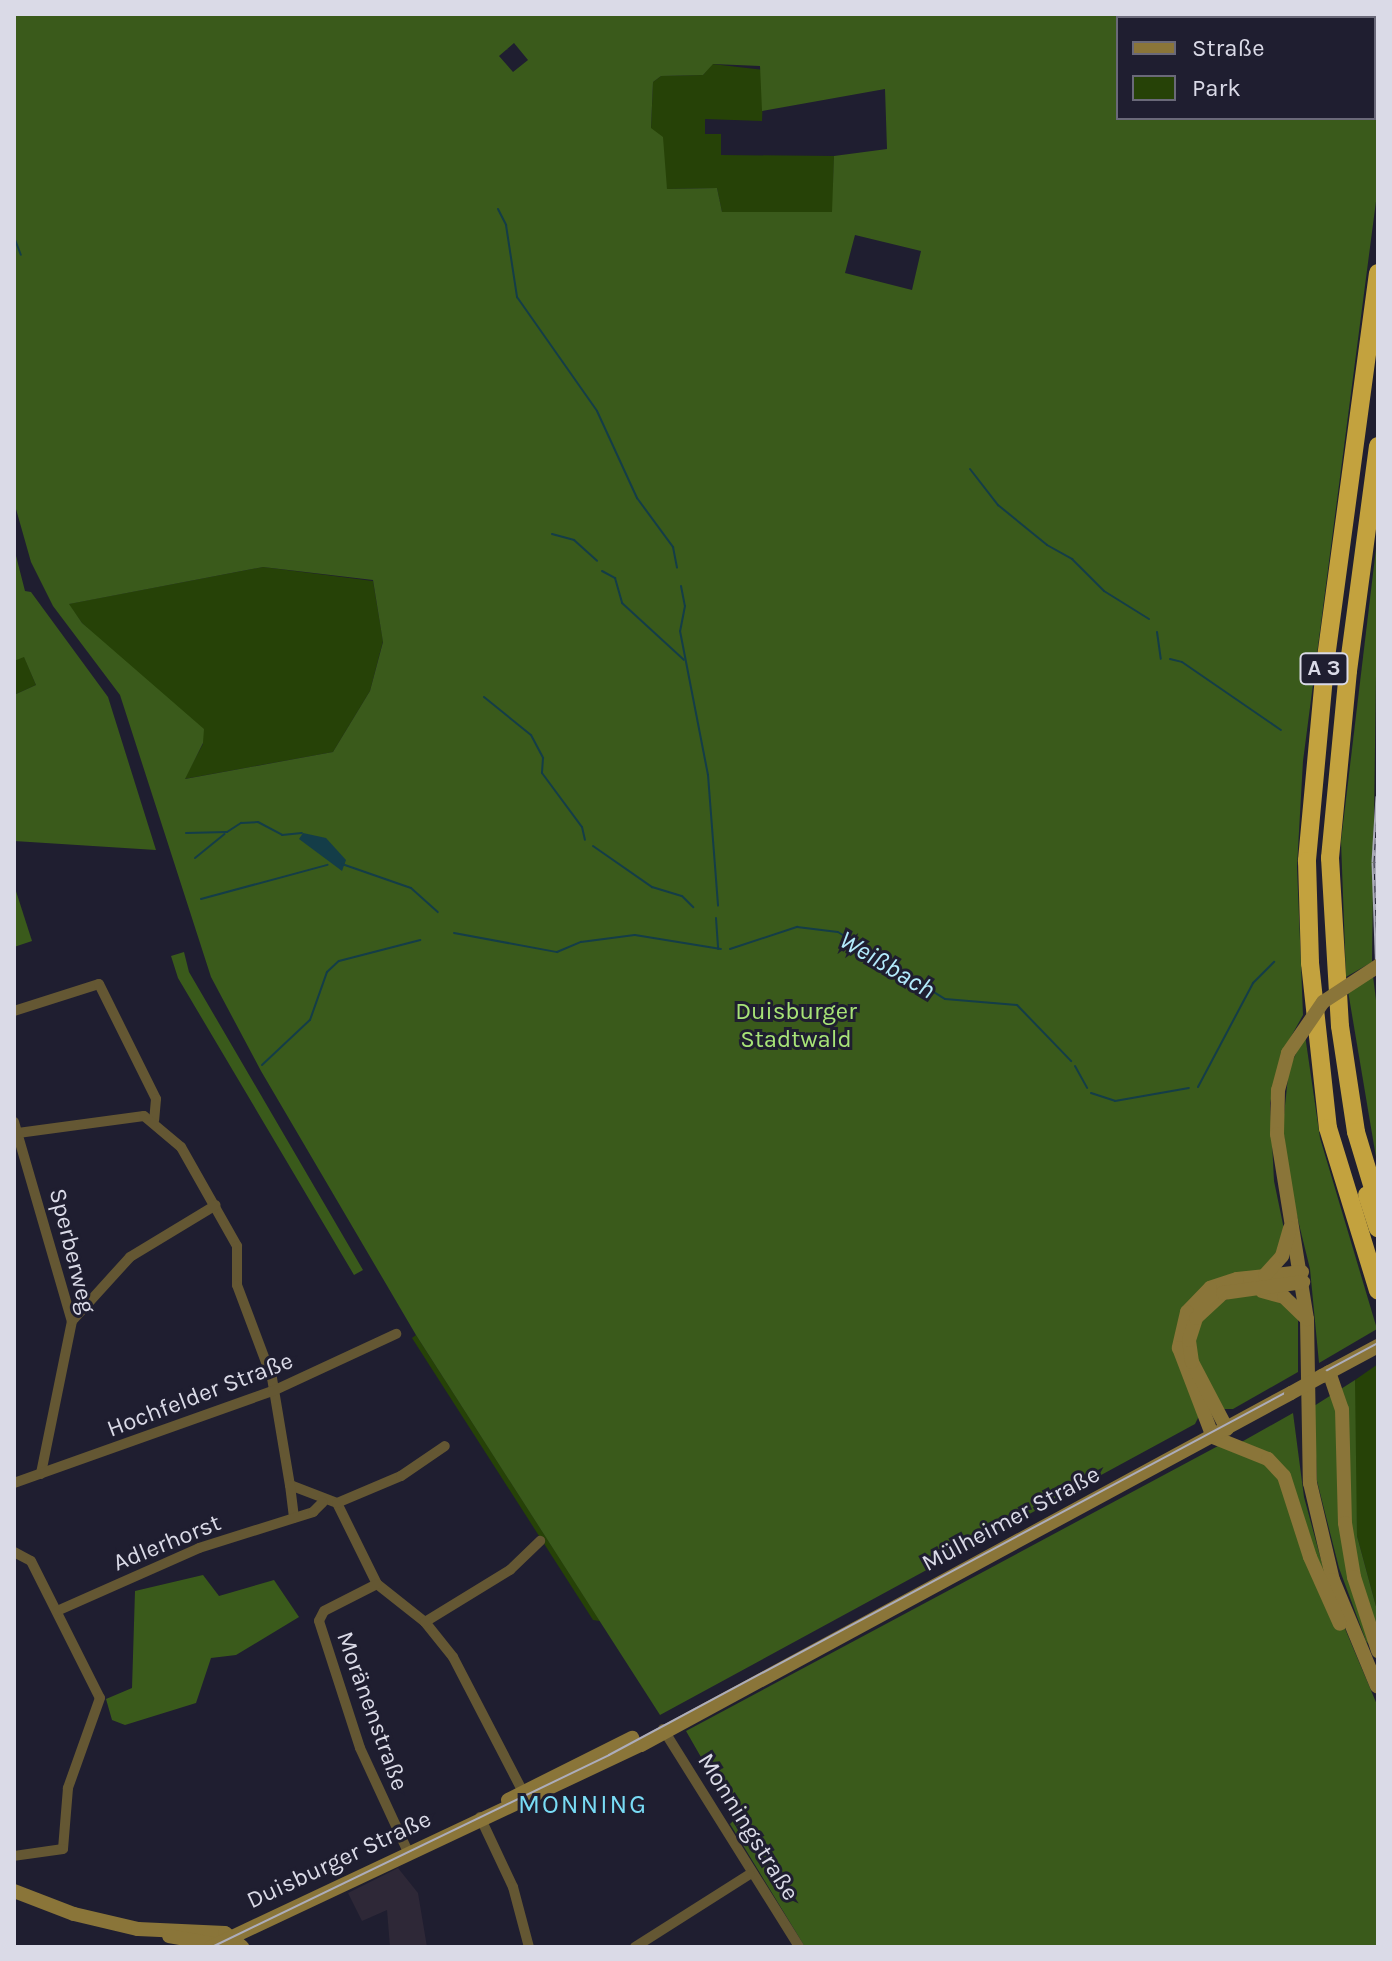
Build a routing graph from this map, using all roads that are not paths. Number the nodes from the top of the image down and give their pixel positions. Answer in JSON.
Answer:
{"nodes":[{"id":1,"x":1378,"y":273,"type":"edge"},
{"id":2,"x":1378,"y":446,"type":"edge"},
{"id":3,"x":1378,"y":966,"type":"edge"},
{"id":4,"x":14,"y":1011,"type":"edge"},
{"id":5,"x":1321,"y":1068,"type":"junction"},
{"id":6,"x":154,"y":1120,"type":"junction"},
{"id":7,"x":14,"y":1122,"type":"edge"},
{"id":8,"x":18,"y":1133,"type":"junction"},
{"id":9,"x":216,"y":1205,"type":"junction"},
{"id":10,"x":1378,"y":1205,"type":"edge"},
{"id":11,"x":1290,"y":1223,"type":"junction"},
{"id":12,"x":1378,"y":1228,"type":"edge"},
{"id":13,"x":1264,"y":1275,"type":"junction"},
{"id":14,"x":1303,"y":1277,"type":"junction"},
{"id":15,"x":1245,"y":1288,"type":"junction"},
{"id":16,"x":1378,"y":1291,"type":"edge"},
{"id":17,"x":1307,"y":1319,"type":"junction"},
{"id":18,"x":72,"y":1321,"type":"junction"},
{"id":19,"x":396,"y":1334,"type":"dead end"},
{"id":20,"x":1378,"y":1346,"type":"edge"},
{"id":21,"x":1326,"y":1374,"type":"junction"},
{"id":22,"x":273,"y":1391,"type":"junction"},
{"id":23,"x":1227,"y":1429,"type":"junction"},
{"id":24,"x":1213,"y":1437,"type":"junction"},
{"id":25,"x":445,"y":1446,"type":"dead end"},
{"id":26,"x":41,"y":1474,"type":"junction"},
{"id":27,"x":14,"y":1483,"type":"edge"},
{"id":28,"x":290,"y":1485,"type":"junction"},
{"id":29,"x":323,"y":1502,"type":"junction"},
{"id":30,"x":337,"y":1503,"type":"junction"},
{"id":31,"x":294,"y":1518,"type":"junction"},
{"id":32,"x":540,"y":1541,"type":"dead end"},
{"id":33,"x":14,"y":1552,"type":"edge"},
{"id":34,"x":377,"y":1584,"type":"junction"},
{"id":35,"x":57,"y":1611,"type":"junction"},
{"id":36,"x":425,"y":1622,"type":"junction"},
{"id":37,"x":1378,"y":1651,"type":"edge"},
{"id":38,"x":1378,"y":1687,"type":"edge"},
{"id":39,"x":663,"y":1729,"type":"junction"},
{"id":40,"x":524,"y":1795,"type":"junction"},
{"id":41,"x":480,"y":1817,"type":"junction"},
{"id":42,"x":408,"y":1852,"type":"junction"},
{"id":43,"x":14,"y":1856,"type":"edge"},
{"id":44,"x":750,"y":1874,"type":"junction"},
{"id":45,"x":14,"y":1891,"type":"edge"},
{"id":46,"x":157,"y":1937,"type":"edge"},
{"id":47,"x":221,"y":1945,"type":"edge"},
{"id":48,"x":643,"y":1945,"type":"edge"},
{"id":49,"x":529,"y":1947,"type":"edge"},
{"id":50,"x":799,"y":1947,"type":"edge"}],
"edges":[{"from":1,"to":5,"type":"highway","number":"A 3"},
{"from":2,"to":10,"type":"highway","number":"A 3"},
{"from":3,"to":11,"type":"main road","bridge":true},
{"from":4,"to":6,"type":"street"},
{"from":5,"to":12,"type":"highway","number":"A 3"},
{"from":5,"to":16,"type":"highway"},
{"from":6,"to":8,"type":"street"},
{"from":6,"to":9,"type":"street"},
{"from":7,"to":8,"type":"street","name":"Sperberweg"},
{"from":8,"to":18,"type":"street","name":"Sperberweg"},
{"from":9,"to":18,"type":"street"},
{"from":9,"to":22,"type":"street"},
{"from":11,"to":13,"type":"main road"},
{"from":11,"to":14,"type":"main road"},
{"from":13,"to":14,"type":"main road"},
{"from":13,"to":24,"type":"main road"},
{"from":14,"to":15,"type":"main road"},
{"from":14,"to":17,"type":"main road"},
{"from":15,"to":17,"type":"main road"},
{"from":15,"to":23,"type":"main road"},
{"from":17,"to":38,"type":"main road"},
{"from":18,"to":26,"type":"street","name":"Sperberweg"},
{"from":19,"to":22,"type":"street","name":"Hochfelder Straße"},
{"from":20,"to":21,"type":"main road","name":"Mülheimer Straße"},
{"from":21,"to":23,"type":"main road","name":"Mülheimer Straße","bridge":true},
{"from":21,"to":37,"type":"main road"},
{"from":22,"to":26,"type":"street","name":"Hochfelder Straße"},
{"from":22,"to":28,"type":"street"},
{"from":23,"to":24,"type":"main road","name":"Mülheimer Straße"},
{"from":24,"to":38,"type":"main road"},
{"from":24,"to":39,"type":"main road","name":"Mülheimer Straße"},
{"from":25,"to":30,"type":"street"},
{"from":26,"to":27,"type":"street","name":"Hochfelder Straße"},
{"from":28,"to":29,"type":"street"},
{"from":28,"to":31,"type":"street"},
{"from":29,"to":30,"type":"street"},
{"from":29,"to":31,"type":"street","name":"Adlerhorst"},
{"from":30,"to":34,"type":"street"},
{"from":31,"to":35,"type":"street","name":"Adlerhorst"},
{"from":32,"to":36,"type":"street"},
{"from":33,"to":35,"type":"street"},
{"from":34,"to":36,"type":"street"},
{"from":34,"to":42,"type":"street","name":"Moränenstraße"},
{"from":35,"to":43,"type":"street"},
{"from":36,"to":40,"type":"street"},
{"from":39,"to":40,"type":"main road","name":"Duisburger Straße"},
{"from":39,"to":44,"type":"street","name":"Monningstraße"},
{"from":40,"to":41,"type":"main road","name":"Duisburger Straße"},
{"from":41,"to":42,"type":"main road","name":"Duisburger Straße"},
{"from":41,"to":49,"type":"street"},
{"from":42,"to":47,"type":"main road","name":"Duisburger Straße"},
{"from":44,"to":48,"type":"street"},
{"from":44,"to":50,"type":"street","name":"Monningstraße"},
{"from":45,"to":46,"type":"main road"},
{"from":46,"to":47,"type":"main road"}]}
